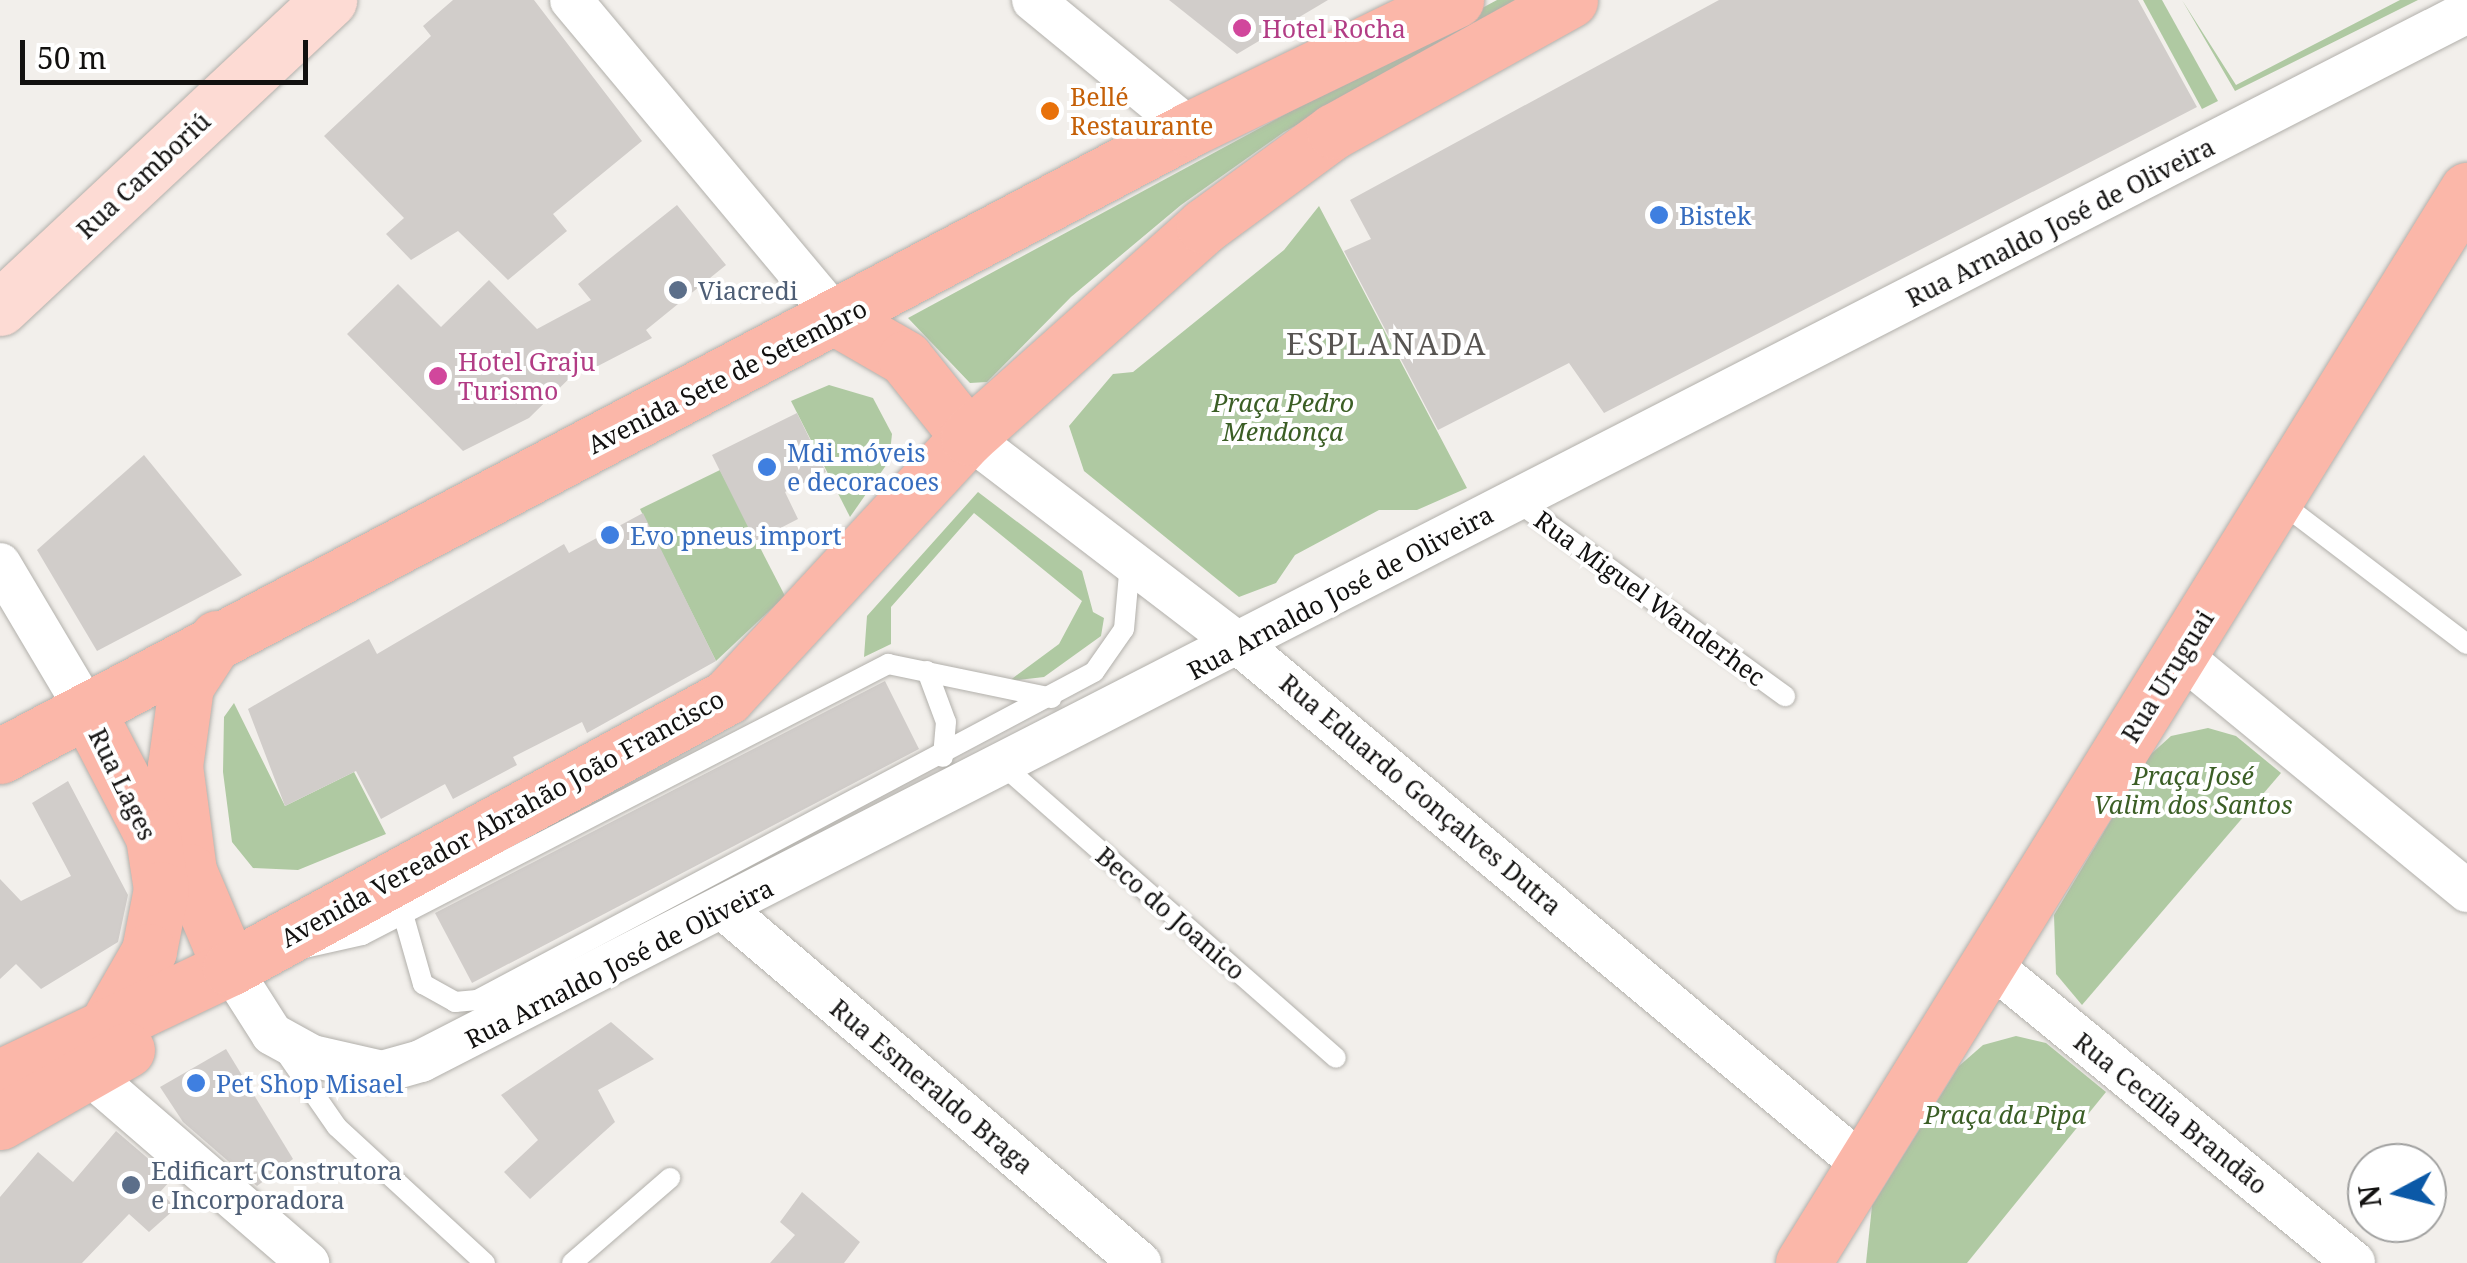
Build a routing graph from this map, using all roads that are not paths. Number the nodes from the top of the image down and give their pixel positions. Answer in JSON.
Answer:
{"nodes":[{"id":1,"x":329,"y":0,"type":"edge"},
{"id":2,"x":571,"y":0,"type":"edge"},
{"id":3,"x":1033,"y":0,"type":"edge"},
{"id":4,"x":1570,"y":0,"type":"edge"},
{"id":5,"x":1448,"y":2,"type":"edge"},
{"id":6,"x":2467,"y":12,"type":"edge"},
{"id":7,"x":1190,"y":129,"type":"junction"},
{"id":8,"x":2467,"y":190,"type":"edge"},
{"id":9,"x":0,"y":308,"type":"edge"},
{"id":10,"x":839,"y":320,"type":"junction"},
{"id":11,"x":968,"y":438,"type":"junction"},
{"id":12,"x":1515,"y":500,"type":"junction"},
{"id":13,"x":2277,"y":500,"type":"junction"},
{"id":14,"x":1130,"y":556,"type":"junction"},
{"id":15,"x":0,"y":564,"type":"edge"},
{"id":16,"x":219,"y":636,"type":"junction"},
{"id":17,"x":2467,"y":644,"type":"edge"},
{"id":18,"x":1240,"y":645,"type":"junction"},
{"id":19,"x":2180,"y":656,"type":"junction"},
{"id":20,"x":928,"y":671,"type":"junction"},
{"id":21,"x":1784,"y":696,"type":"dead end"},
{"id":22,"x":1054,"y":698,"type":"junction"},
{"id":23,"x":88,"y":712,"type":"junction"},
{"id":24,"x":0,"y":756,"type":"edge"},
{"id":25,"x":943,"y":757,"type":"junction"},
{"id":26,"x":1006,"y":768,"type":"junction"},
{"id":27,"x":2467,"y":891,"type":"edge"},
{"id":28,"x":724,"y":910,"type":"junction"},
{"id":29,"x":402,"y":914,"type":"junction"},
{"id":30,"x":1988,"y":963,"type":"junction"},
{"id":31,"x":230,"y":968,"type":"junction"},
{"id":32,"x":111,"y":1017,"type":"junction"},
{"id":33,"x":272,"y":1034,"type":"junction"},
{"id":34,"x":1336,"y":1058,"type":"dead end"},
{"id":35,"x":88,"y":1072,"type":"junction"},
{"id":36,"x":0,"y":1076,"type":"edge"},
{"id":37,"x":0,"y":1122,"type":"edge"},
{"id":38,"x":1863,"y":1165,"type":"junction"},
{"id":39,"x":670,"y":1178,"type":"dead end"},
{"id":40,"x":308,"y":1263,"type":"edge"},
{"id":41,"x":485,"y":1263,"type":"edge"},
{"id":42,"x":572,"y":1263,"type":"edge"},
{"id":43,"x":1140,"y":1263,"type":"edge"},
{"id":44,"x":1802,"y":1263,"type":"edge"},
{"id":45,"x":2354,"y":1263,"type":"edge"}],
"edges":[{"from":1,"to":9,"type":"street","name":"Rua Camboriú"},
{"from":2,"to":10,"type":"street"},
{"from":3,"to":7,"type":"street"},
{"from":4,"to":11,"type":"main road"},
{"from":5,"to":7,"type":"main road","name":"Avenida Sete de Setembro"},
{"from":6,"to":12,"type":"street","name":"Rua Arnaldo José de Oliveira"},
{"from":7,"to":10,"type":"main road","name":"Avenida Sete de Setembro"},
{"from":8,"to":13,"type":"main road","name":"Rua Uruguai"},
{"from":10,"to":11,"type":"main road"},
{"from":10,"to":16,"type":"main road","name":"Avenida Sete de Setembro"},
{"from":11,"to":14,"type":"street","name":"Rua Eduardo Gonçalves Dutra"},
{"from":11,"to":31,"type":"main road","name":"Avenida Vereador Abrahão João Francisco"},
{"from":12,"to":18,"type":"street","name":"Rua Arnaldo José de Oliveira"},
{"from":12,"to":21,"type":"lane","name":"Rua Miguel Wanderhec"},
{"from":13,"to":17,"type":"lane"},
{"from":13,"to":19,"type":"main road","name":"Rua Uruguai"},
{"from":14,"to":18,"type":"street","name":"Rua Eduardo Gonçalves Dutra"},
{"from":14,"to":22,"type":"lane"},
{"from":15,"to":23,"type":"street","name":"Rua Lages"},
{"from":16,"to":23,"type":"main road","name":"Avenida Sete de Setembro"},
{"from":16,"to":31,"type":"main road","name":"Rua Lages"},
{"from":18,"to":26,"type":"street","name":"Rua Arnaldo José de Oliveira"},
{"from":18,"to":38,"type":"street","name":"Rua Eduardo Gonçalves Dutra"},
{"from":19,"to":27,"type":"street"},
{"from":19,"to":30,"type":"main road","name":"Rua Uruguai"},
{"from":20,"to":22,"type":"lane"},
{"from":20,"to":25,"type":"lane"},
{"from":20,"to":29,"type":"lane"},
{"from":22,"to":25,"type":"lane"},
{"from":23,"to":24,"type":"main road","name":"Avenida Sete de Setembro"},
{"from":23,"to":32,"type":"main road","name":"Rua Lages"},
{"from":25,"to":29,"type":"lane"},
{"from":26,"to":28,"type":"street","name":"Rua Arnaldo José de Oliveira"},
{"from":26,"to":34,"type":"lane","name":"Beco do Joanico"},
{"from":28,"to":33,"type":"street","name":"Rua Arnaldo José de Oliveira"},
{"from":28,"to":43,"type":"street","name":"Rua Esmeraldo Braga"},
{"from":29,"to":31,"type":"lane"},
{"from":30,"to":38,"type":"main road","name":"Rua Uruguai"},
{"from":30,"to":45,"type":"street","name":"Rua Cecília Brandão"},
{"from":31,"to":32,"type":"main road","name":"Avenida Vereador Abrahão João Francisco"},
{"from":31,"to":33,"type":"street"},
{"from":31,"to":35,"type":"main road","name":"Avenida Vereador Abrahão João Francisco"},
{"from":32,"to":36,"type":"main road","name":"Avenida Vereador Abrahão João Francisco"},
{"from":33,"to":41,"type":"lane"},
{"from":35,"to":37,"type":"main road","name":"Avenida Vereador Abrahão João Francisco"},
{"from":35,"to":40,"type":"street"},
{"from":38,"to":44,"type":"main road","name":"Rua Uruguai"},
{"from":39,"to":42,"type":"lane"}]}
